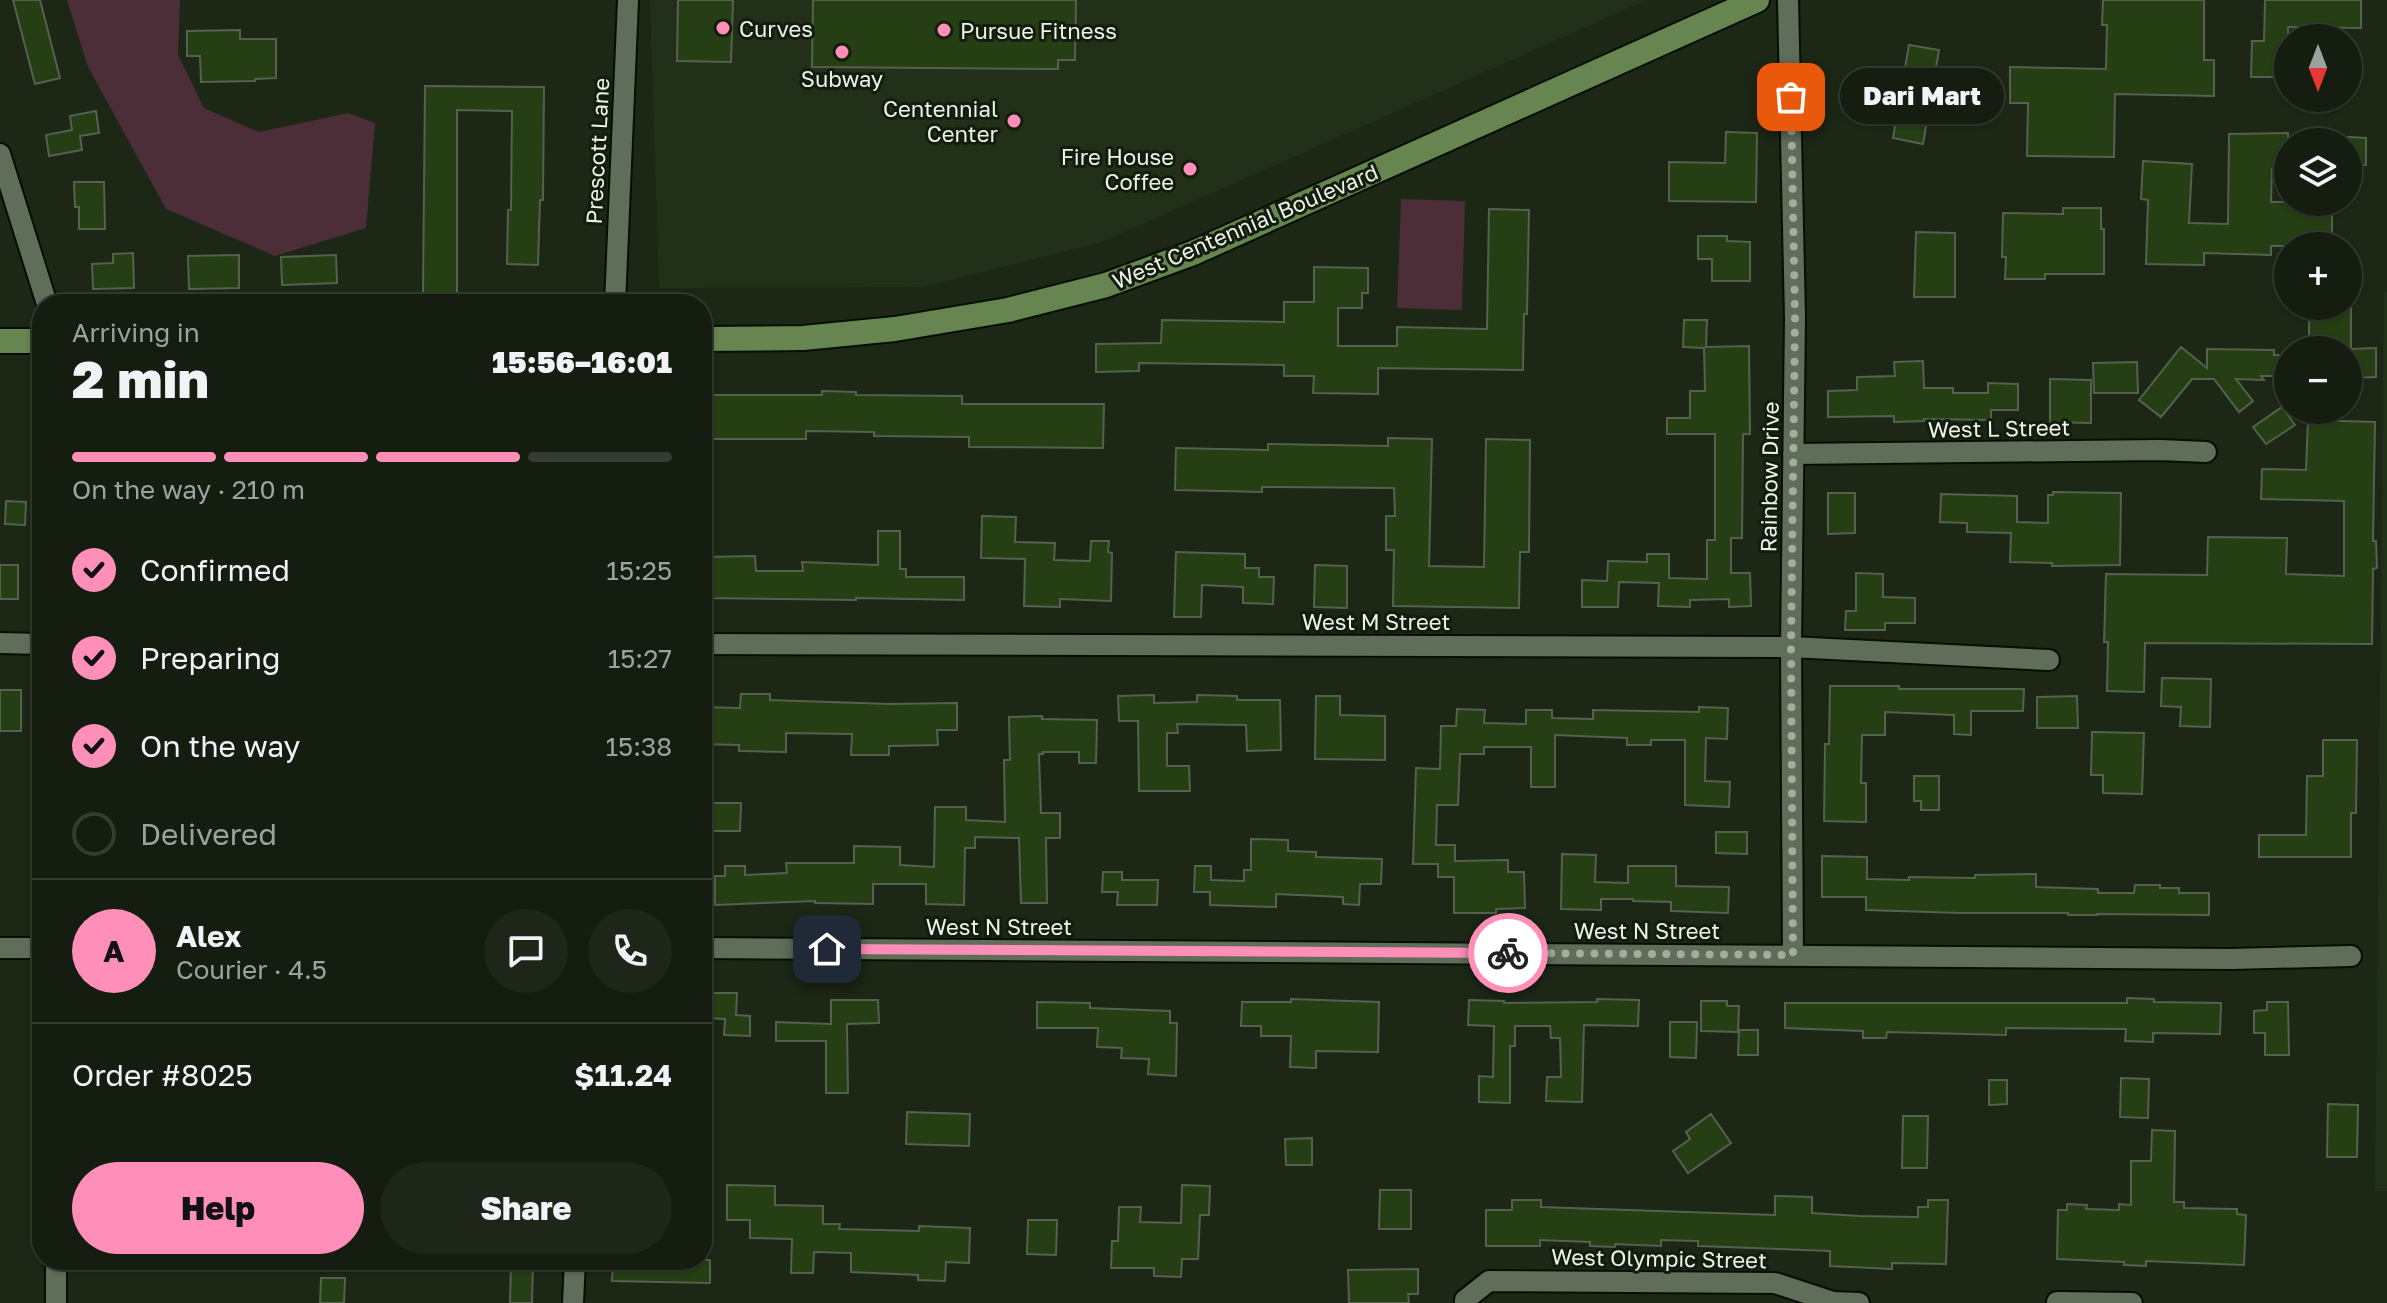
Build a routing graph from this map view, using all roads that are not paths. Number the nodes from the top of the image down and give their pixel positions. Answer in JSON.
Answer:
{"nodes":[{"id":1,"x":628,"y":0,"type":"edge"},
{"id":2,"x":1757,"y":0,"type":"edge"},
{"id":3,"x":1788,"y":0,"type":"edge"},
{"id":4,"x":0,"y":154,"type":"edge"},
{"id":5,"x":44,"y":294,"type":"edge"},
{"id":6,"x":615,"y":294,"type":"edge"},
{"id":7,"x":712,"y":339,"type":"edge"},
{"id":8,"x":0,"y":341,"type":"edge"},
{"id":9,"x":32,"y":341,"type":"edge"},
{"id":10,"x":2206,"y":452,"type":"dead end"},
{"id":11,"x":1793,"y":454,"type":"junction"},
{"id":12,"x":0,"y":643,"type":"edge"},
{"id":13,"x":32,"y":644,"type":"edge"},
{"id":14,"x":712,"y":644,"type":"edge"},
{"id":15,"x":1791,"y":647,"type":"junction"},
{"id":16,"x":2049,"y":660,"type":"dead end"},
{"id":17,"x":0,"y":948,"type":"edge"},
{"id":18,"x":32,"y":948,"type":"edge"},
{"id":19,"x":712,"y":948,"type":"edge"},
{"id":20,"x":1793,"y":955,"type":"junction"},
{"id":21,"x":2351,"y":956,"type":"dead end"},
{"id":22,"x":56,"y":1270,"type":"edge"},
{"id":23,"x":575,"y":1270,"type":"edge"},
{"id":24,"x":2057,"y":1302,"type":"edge"},
{"id":25,"x":56,"y":1303,"type":"edge"},
{"id":26,"x":573,"y":1303,"type":"edge"},
{"id":27,"x":1465,"y":1303,"type":"edge"},
{"id":28,"x":1859,"y":1303,"type":"edge"},
{"id":29,"x":2132,"y":1303,"type":"edge"}],
"edges":[{"from":1,"to":6,"type":"street","name":"Prescott Lane"},
{"from":2,"to":7,"type":"main road","name":"West Centennial Boulevard"},
{"from":3,"to":11,"type":"street","name":"Rainbow Drive"},
{"from":4,"to":5,"type":"street"},
{"from":8,"to":9,"type":"main road"},
{"from":10,"to":11,"type":"street","name":"West L Street"},
{"from":11,"to":15,"type":"street","name":"Rainbow Drive"},
{"from":12,"to":13,"type":"street"},
{"from":14,"to":15,"type":"street","name":"West M Street"},
{"from":15,"to":16,"type":"street","name":"West M Street"},
{"from":15,"to":20,"type":"street","name":"Rainbow Drive"},
{"from":17,"to":18,"type":"street"},
{"from":19,"to":20,"type":"street","name":"West N Street"},
{"from":20,"to":21,"type":"street","name":"West N Street"},
{"from":22,"to":25,"type":"street"},
{"from":23,"to":26,"type":"street"},
{"from":24,"to":29,"type":"street"},
{"from":27,"to":28,"type":"street","name":"West Olympic Street"}]}
